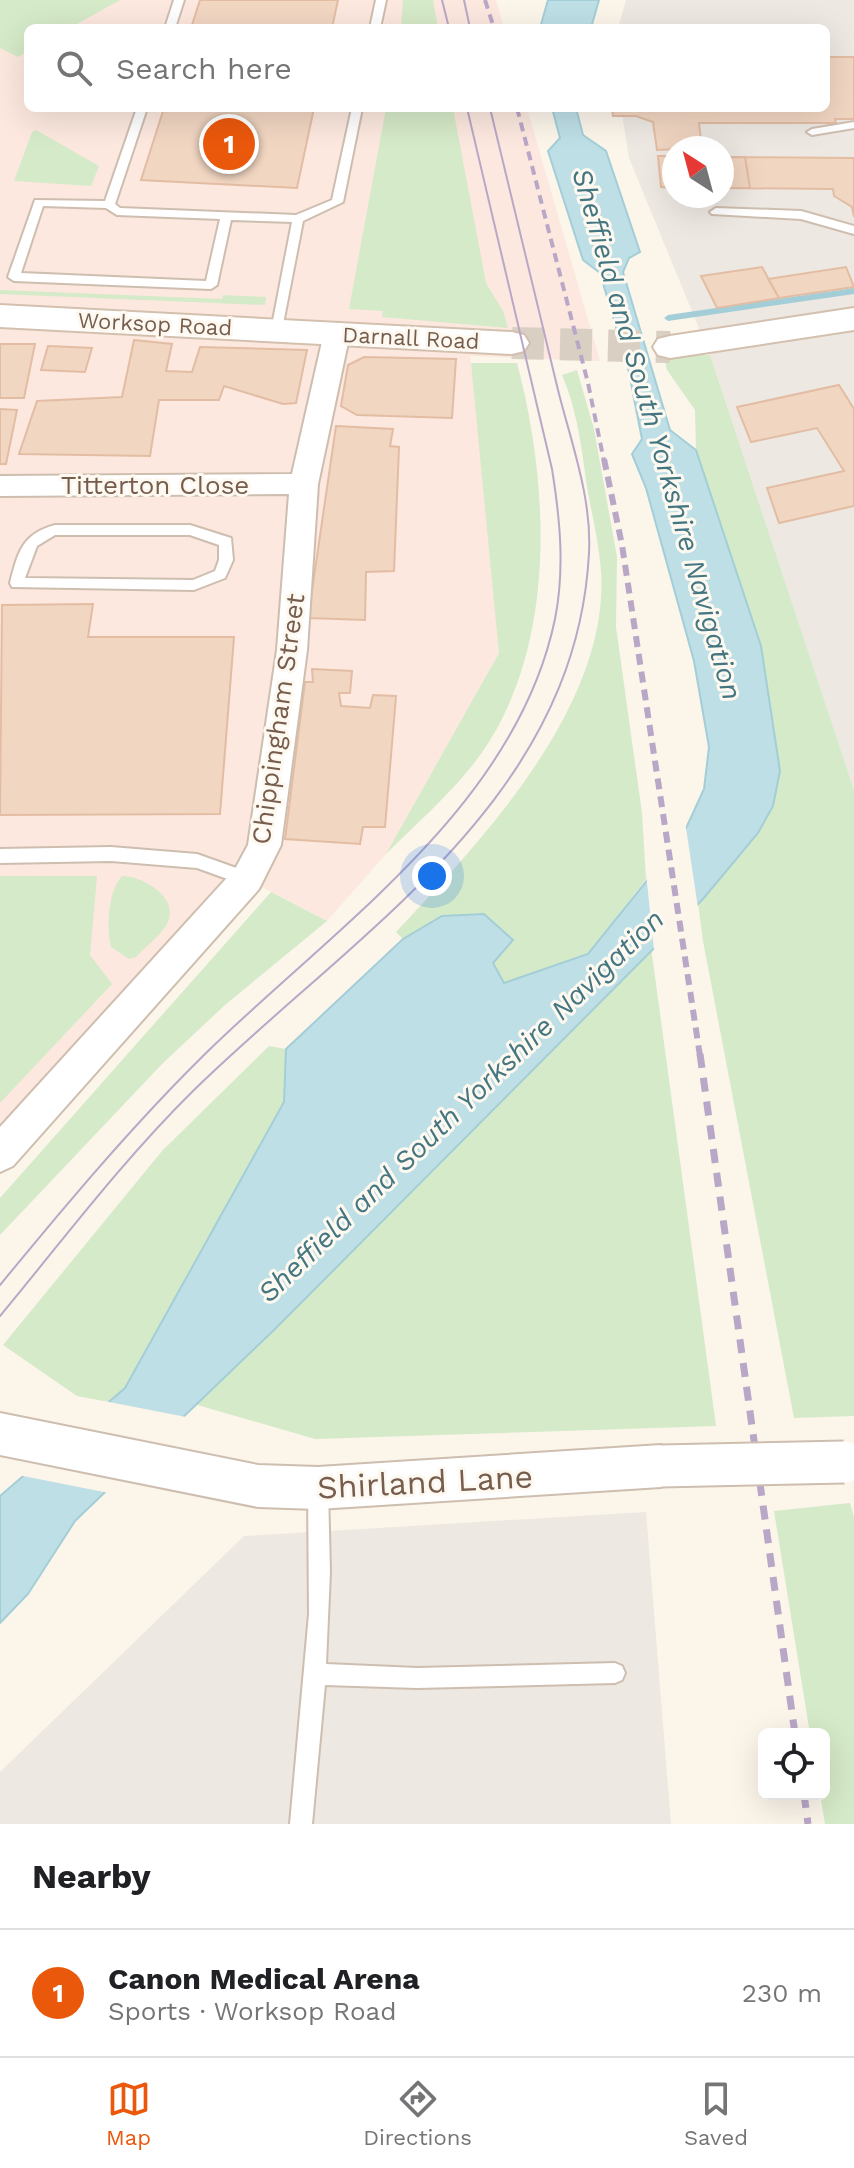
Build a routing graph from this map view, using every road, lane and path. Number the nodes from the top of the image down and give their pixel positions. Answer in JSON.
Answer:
{"nodes":[{"id":1,"x":179,"y":0,"type":"edge"},
{"id":2,"x":381,"y":0,"type":"edge"},
{"id":3,"x":171,"y":24,"type":"edge"},
{"id":4,"x":376,"y":24,"type":"edge"},
{"id":5,"x":141,"y":112,"type":"edge"},
{"id":6,"x":356,"y":112,"type":"edge"},
{"id":7,"x":854,"y":125,"type":"edge"},
{"id":8,"x":812,"y":132,"type":"dead end"},
{"id":9,"x":109,"y":205,"type":"junction"},
{"id":10,"x":716,"y":212,"type":"dead end"},
{"id":11,"x":226,"y":216,"type":"junction"},
{"id":12,"x":298,"y":219,"type":"junction"},
{"id":13,"x":854,"y":230,"type":"edge"},
{"id":14,"x":0,"y":316,"type":"edge"},
{"id":15,"x":854,"y":319,"type":"edge"},
{"id":16,"x":277,"y":331,"type":"junction"},
{"id":17,"x":324,"y":333,"type":"junction"},
{"id":18,"x":512,"y":343,"type":"tunnel mouth"},
{"id":19,"x":670,"y":347,"type":"tunnel mouth"},
{"id":20,"x":304,"y":484,"type":"junction"},
{"id":21,"x":2,"y":494,"type":"edge"},
{"id":22,"x":17,"y":583,"type":"junction"},
{"id":23,"x":0,"y":585,"type":"edge"},
{"id":24,"x":0,"y":856,"type":"edge"},
{"id":25,"x":247,"y":879,"type":"junction"},
{"id":26,"x":0,"y":1154,"type":"edge"},
{"id":27,"x":20,"y":1439,"type":"edge"},
{"id":28,"x":849,"y":1462,"type":"edge"},
{"id":29,"x":318,"y":1488,"type":"junction"},
{"id":30,"x":615,"y":1673,"type":"dead end"},
{"id":31,"x":317,"y":1674,"type":"junction"},
{"id":32,"x":301,"y":1824,"type":"edge"}],
"edges":[{"from":1,"to":3,"type":"lane"},
{"from":2,"to":4,"type":"lane"},
{"from":5,"to":9,"type":"lane"},
{"from":6,"to":12,"type":"lane"},
{"from":7,"to":8,"type":"lane"},
{"from":9,"to":11,"type":"lane"},
{"from":9,"to":11,"type":"lane"},
{"from":10,"to":13,"type":"lane"},
{"from":11,"to":12,"type":"lane"},
{"from":12,"to":16,"type":"lane"},
{"from":14,"to":16,"type":"main road","name":"Worksop Road"},
{"from":15,"to":19,"type":"main road"},
{"from":16,"to":17,"type":"main road","name":"Worksop Road"},
{"from":17,"to":18,"type":"main road","name":"Darnall Road"},
{"from":17,"to":20,"type":"street","name":"Chippingham Street"},
{"from":20,"to":21,"type":"street","name":"Titterton Close"},
{"from":20,"to":25,"type":"street","name":"Chippingham Street"},
{"from":22,"to":22,"type":"lane"},
{"from":22,"to":23,"type":"lane"},
{"from":24,"to":25,"type":"lane"},
{"from":25,"to":26,"type":"street","name":"Chippingham Street"},
{"from":27,"to":29,"type":"street","name":"Shirland Lane"},
{"from":28,"to":29,"type":"street","name":"Shirland Lane","bridge":true},
{"from":29,"to":31,"type":"lane"},
{"from":30,"to":31,"type":"lane"},
{"from":31,"to":32,"type":"lane"}]}
